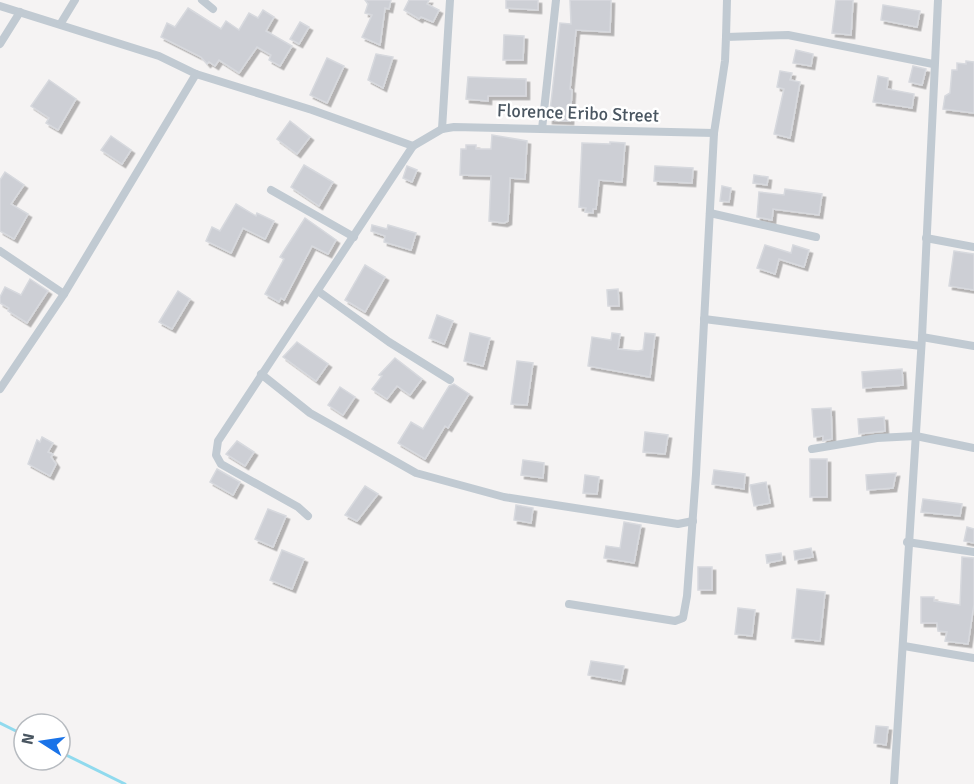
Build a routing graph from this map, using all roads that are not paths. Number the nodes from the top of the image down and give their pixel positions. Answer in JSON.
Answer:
{"nodes":[{"id":1,"x":75,"y":0,"type":"edge"},
{"id":2,"x":202,"y":0,"type":"edge"},
{"id":3,"x":450,"y":0,"type":"edge"},
{"id":4,"x":556,"y":0,"type":"edge"},
{"id":5,"x":727,"y":0,"type":"edge"},
{"id":6,"x":938,"y":0,"type":"edge"},
{"id":7,"x":0,"y":6,"type":"edge"},
{"id":8,"x":213,"y":9,"type":"dead end"},
{"id":9,"x":20,"y":12,"type":"junction"},
{"id":10,"x":61,"y":23,"type":"junction"},
{"id":11,"x":726,"y":37,"type":"junction"},
{"id":12,"x":0,"y":44,"type":"edge"},
{"id":13,"x":933,"y":64,"type":"junction"},
{"id":14,"x":196,"y":74,"type":"junction"},
{"id":15,"x":442,"y":129,"type":"junction"},
{"id":16,"x":542,"y":129,"type":"junction"},
{"id":17,"x":714,"y":133,"type":"junction"},
{"id":18,"x":413,"y":146,"type":"junction"},
{"id":19,"x":271,"y":190,"type":"dead end"},
{"id":20,"x":710,"y":213,"type":"junction"},
{"id":21,"x":354,"y":237,"type":"junction"},
{"id":22,"x":816,"y":237,"type":"dead end"},
{"id":23,"x":926,"y":238,"type":"junction"},
{"id":24,"x":974,"y":247,"type":"edge"},
{"id":25,"x":0,"y":250,"type":"edge"},
{"id":26,"x":318,"y":291,"type":"junction"},
{"id":27,"x":64,"y":294,"type":"junction"},
{"id":28,"x":704,"y":319,"type":"junction"},
{"id":29,"x":921,"y":342,"type":"junction"},
{"id":30,"x":974,"y":346,"type":"edge"},
{"id":31,"x":261,"y":374,"type":"junction"},
{"id":32,"x":450,"y":380,"type":"dead end"},
{"id":33,"x":0,"y":389,"type":"edge"},
{"id":34,"x":916,"y":436,"type":"junction"},
{"id":35,"x":974,"y":448,"type":"edge"},
{"id":36,"x":812,"y":449,"type":"dead end"},
{"id":37,"x":308,"y":516,"type":"dead end"},
{"id":38,"x":693,"y":521,"type":"junction"},
{"id":39,"x":907,"y":542,"type":"junction"},
{"id":40,"x":974,"y":552,"type":"edge"},
{"id":41,"x":569,"y":604,"type":"dead end"},
{"id":42,"x":904,"y":646,"type":"junction"},
{"id":43,"x":974,"y":658,"type":"edge"},
{"id":44,"x":894,"y":784,"type":"edge"}],
"edges":[{"from":1,"to":10,"type":"street"},
{"from":2,"to":8,"type":"street"},
{"from":3,"to":15,"type":"street"},
{"from":4,"to":16,"type":"street"},
{"from":5,"to":11,"type":"street"},
{"from":6,"to":13,"type":"street"},
{"from":7,"to":9,"type":"street"},
{"from":9,"to":10,"type":"street"},
{"from":9,"to":12,"type":"street"},
{"from":10,"to":14,"type":"street"},
{"from":11,"to":13,"type":"street"},
{"from":11,"to":17,"type":"street"},
{"from":13,"to":23,"type":"street"},
{"from":14,"to":18,"type":"street"},
{"from":14,"to":27,"type":"street"},
{"from":15,"to":16,"type":"street","name":"Florence Eribo Street"},
{"from":15,"to":18,"type":"street"},
{"from":16,"to":17,"type":"street","name":"Florence Eribo Street"},
{"from":17,"to":20,"type":"street"},
{"from":18,"to":21,"type":"street"},
{"from":19,"to":21,"type":"street"},
{"from":20,"to":22,"type":"street"},
{"from":20,"to":28,"type":"street"},
{"from":21,"to":26,"type":"street"},
{"from":23,"to":24,"type":"street"},
{"from":23,"to":29,"type":"street"},
{"from":25,"to":27,"type":"street"},
{"from":26,"to":31,"type":"street"},
{"from":26,"to":32,"type":"street"},
{"from":27,"to":33,"type":"street"},
{"from":28,"to":29,"type":"street"},
{"from":28,"to":38,"type":"street"},
{"from":29,"to":30,"type":"street"},
{"from":29,"to":34,"type":"street"},
{"from":31,"to":37,"type":"street"},
{"from":31,"to":38,"type":"street"},
{"from":34,"to":35,"type":"street"},
{"from":34,"to":36,"type":"street"},
{"from":34,"to":39,"type":"street"},
{"from":38,"to":41,"type":"street"},
{"from":39,"to":40,"type":"street"},
{"from":39,"to":42,"type":"street"},
{"from":42,"to":43,"type":"street"},
{"from":42,"to":44,"type":"street"}]}
